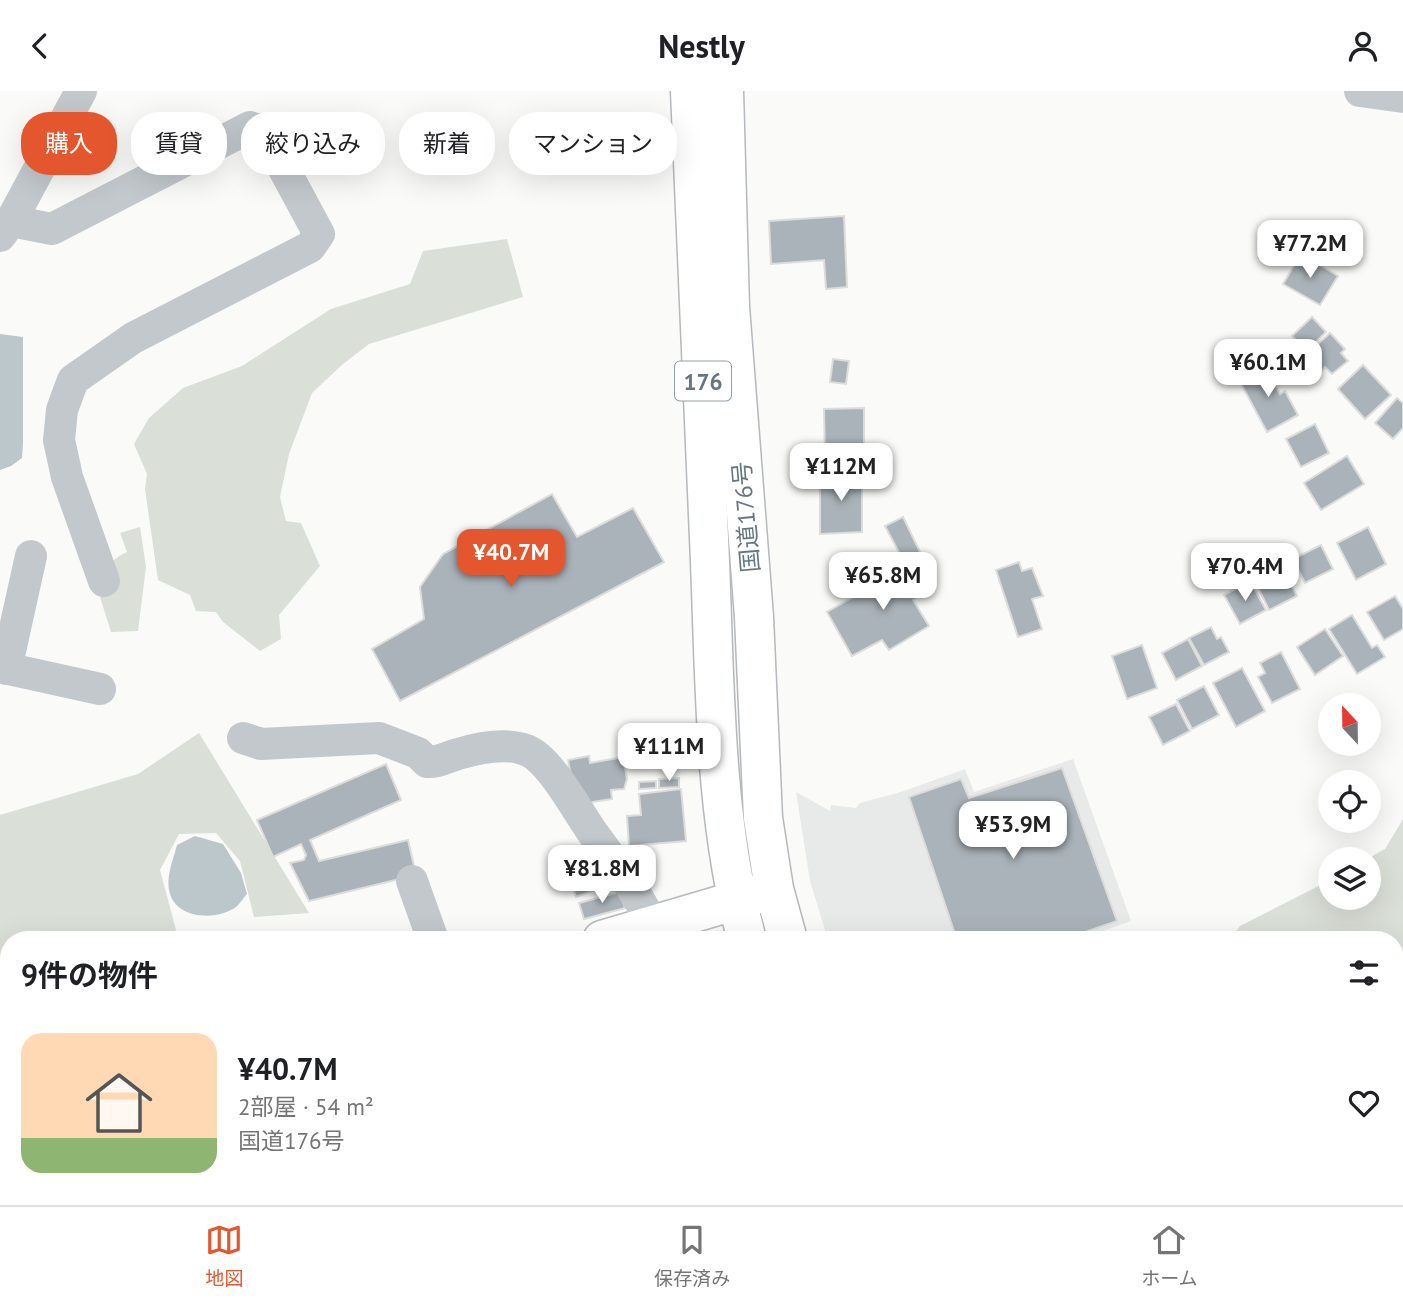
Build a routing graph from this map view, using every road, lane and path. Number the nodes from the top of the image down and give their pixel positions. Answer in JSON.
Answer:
{"nodes":[{"id":1,"x":81,"y":91,"type":"edge"},
{"id":2,"x":690,"y":91,"type":"edge"},
{"id":3,"x":724,"y":91,"type":"edge"},
{"id":4,"x":1360,"y":91,"type":"edge"},
{"id":5,"x":1403,"y":97,"type":"edge"},
{"id":6,"x":6,"y":228,"type":"edge"},
{"id":7,"x":31,"y":556,"type":"dead end"},
{"id":8,"x":104,"y":581,"type":"dead end"},
{"id":9,"x":3,"y":668,"type":"edge"},
{"id":10,"x":100,"y":689,"type":"dead end"},
{"id":11,"x":243,"y":738,"type":"dead end"},
{"id":12,"x":412,"y":881,"type":"dead end"},
{"id":13,"x":774,"y":889,"type":"junction"},
{"id":14,"x":737,"y":901,"type":"junction"},
{"id":15,"x":430,"y":931,"type":"edge"},
{"id":16,"x":656,"y":931,"type":"edge"},
{"id":17,"x":660,"y":931,"type":"edge"},
{"id":18,"x":745,"y":931,"type":"edge"},
{"id":19,"x":786,"y":931,"type":"edge"}],
"edges":[{"from":1,"to":6,"type":"street"},
{"from":2,"to":14,"type":"main road","name":"国道176号","number":"176"},
{"from":3,"to":13,"type":"main road","name":"国道176号","number":"176"},
{"from":4,"to":5,"type":"street"},
{"from":6,"to":8,"type":"street"},
{"from":7,"to":9,"type":"street"},
{"from":9,"to":10,"type":"street"},
{"from":11,"to":16,"type":"street"},
{"from":12,"to":15,"type":"street"},
{"from":13,"to":14,"type":"main road"},
{"from":13,"to":19,"type":"main road","name":"国道176号","number":"176"},
{"from":14,"to":17,"type":"main road"},
{"from":14,"to":18,"type":"main road","name":"国道176号","number":"176"}]}
